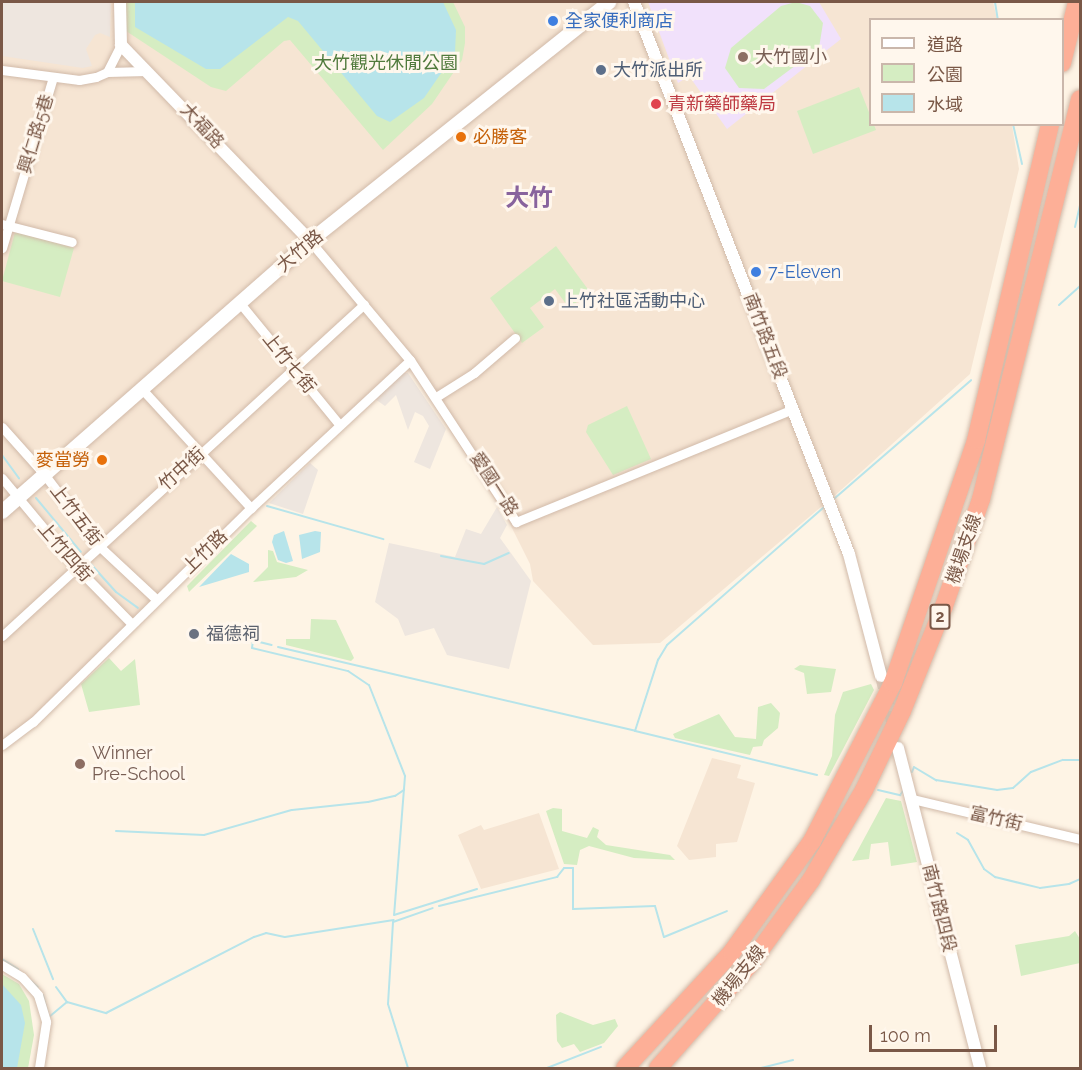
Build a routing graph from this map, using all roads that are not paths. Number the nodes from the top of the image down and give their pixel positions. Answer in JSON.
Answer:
{"nodes":[{"id":1,"x":120,"y":2,"type":"edge"},
{"id":2,"x":609,"y":2,"type":"edge"},
{"id":3,"x":634,"y":2,"type":"edge"},
{"id":4,"x":1077,"y":2,"type":"edge"},
{"id":5,"x":121,"y":45,"type":"junction"},
{"id":6,"x":1064,"y":55,"type":"edge"},
{"id":7,"x":2,"y":70,"type":"edge"},
{"id":8,"x":149,"y":71,"type":"junction"},
{"id":9,"x":107,"y":72,"type":"junction"},
{"id":10,"x":53,"y":77,"type":"junction"},
{"id":11,"x":1080,"y":99,"type":"edge"},
{"id":12,"x":1050,"y":126,"type":"edge"},
{"id":13,"x":5,"y":225,"type":"edge"},
{"id":14,"x":310,"y":241,"type":"junction"},
{"id":15,"x":72,"y":242,"type":"dead end"},
{"id":16,"x":2,"y":248,"type":"edge"},
{"id":17,"x":239,"y":302,"type":"junction"},
{"id":18,"x":364,"y":304,"type":"junction"},
{"id":19,"x":515,"y":338,"type":"dead end"},
{"id":20,"x":410,"y":360,"type":"junction"},
{"id":21,"x":292,"y":367,"type":"junction"},
{"id":22,"x":141,"y":388,"type":"junction"},
{"id":23,"x":436,"y":398,"type":"junction"},
{"id":24,"x":793,"y":409,"type":"junction"},
{"id":25,"x":339,"y":424,"type":"junction"},
{"id":26,"x":2,"y":427,"type":"edge"},
{"id":27,"x":201,"y":453,"type":"junction"},
{"id":28,"x":44,"y":474,"type":"junction"},
{"id":29,"x":2,"y":478,"type":"edge"},
{"id":30,"x":18,"y":497,"type":"junction"},
{"id":31,"x":251,"y":508,"type":"junction"},
{"id":32,"x":2,"y":512,"type":"edge"},
{"id":33,"x":98,"y":545,"type":"junction"},
{"id":34,"x":75,"y":566,"type":"junction"},
{"id":35,"x":156,"y":599,"type":"junction"},
{"id":36,"x":131,"y":623,"type":"junction"},
{"id":37,"x":2,"y":636,"type":"edge"},
{"id":38,"x":881,"y":676,"type":"tunnel mouth"},
{"id":39,"x":2,"y":743,"type":"edge"},
{"id":40,"x":898,"y":748,"type":"dead end"},
{"id":41,"x":912,"y":799,"type":"junction"},
{"id":42,"x":1080,"y":839,"type":"edge"},
{"id":43,"x":2,"y":965,"type":"edge"},
{"id":44,"x":39,"y":1068,"type":"edge"},
{"id":45,"x":625,"y":1068,"type":"edge"},
{"id":46,"x":658,"y":1068,"type":"edge"},
{"id":47,"x":980,"y":1068,"type":"edge"}],
"edges":[{"from":1,"to":5,"type":"street"},
{"from":2,"to":14,"type":"main road","name":"大竹路"},
{"from":3,"to":24,"type":"street","name":"南竹路五段"},
{"from":4,"to":6,"type":"highway"},
{"from":5,"to":8,"type":"street","name":"大福路"},
{"from":5,"to":9,"type":"street"},
{"from":7,"to":10,"type":"street"},
{"from":8,"to":9,"type":"street"},
{"from":8,"to":14,"type":"street","name":"大福路"},
{"from":9,"to":10,"type":"street"},
{"from":10,"to":13,"type":"street","name":"興仁路5巷"},
{"from":11,"to":46,"type":"highway","name":"機場支線","number":"2"},
{"from":12,"to":45,"type":"highway","name":"機場支線","number":"2"},
{"from":13,"to":15,"type":"street"},
{"from":13,"to":16,"type":"street","name":"興仁路5巷"},
{"from":14,"to":17,"type":"main road","name":"大竹路"},
{"from":14,"to":18,"type":"street","name":"愛國一路"},
{"from":17,"to":21,"type":"street","name":"上竹七街"},
{"from":17,"to":22,"type":"main road","name":"大竹路"},
{"from":18,"to":20,"type":"street","name":"愛國一路"},
{"from":18,"to":21,"type":"street","name":"竹中街"},
{"from":19,"to":23,"type":"street"},
{"from":20,"to":23,"type":"street","name":"愛國一路"},
{"from":20,"to":25,"type":"street","name":"上竹路"},
{"from":21,"to":25,"type":"street","name":"上竹七街"},
{"from":21,"to":27,"type":"street","name":"竹中街"},
{"from":22,"to":27,"type":"street"},
{"from":22,"to":28,"type":"main road","name":"大竹路"},
{"from":23,"to":24,"type":"street","name":"愛國一路"},
{"from":24,"to":38,"type":"street","name":"南竹路五段"},
{"from":25,"to":31,"type":"street","name":"上竹路"},
{"from":26,"to":28,"type":"street","name":"上竹五街"},
{"from":27,"to":31,"type":"street"},
{"from":27,"to":33,"type":"street","name":"竹中街"},
{"from":28,"to":30,"type":"main road","name":"大竹路"},
{"from":28,"to":33,"type":"street","name":"上竹五街"},
{"from":29,"to":30,"type":"street","name":"上竹四街"},
{"from":30,"to":32,"type":"main road","name":"大竹路"},
{"from":30,"to":34,"type":"street","name":"上竹四街"},
{"from":31,"to":35,"type":"street","name":"上竹路"},
{"from":33,"to":34,"type":"street","name":"竹中街"},
{"from":33,"to":35,"type":"street","name":"上竹五街"},
{"from":34,"to":36,"type":"street","name":"上竹四街"},
{"from":34,"to":37,"type":"street","name":"竹中街"},
{"from":35,"to":36,"type":"street","name":"上竹路"},
{"from":36,"to":39,"type":"street","name":"上竹路"},
{"from":40,"to":41,"type":"street","name":"南竹路四段"},
{"from":41,"to":42,"type":"street","name":"富竹街"},
{"from":41,"to":47,"type":"street","name":"南竹路四段"},
{"from":43,"to":44,"type":"street"}]}
